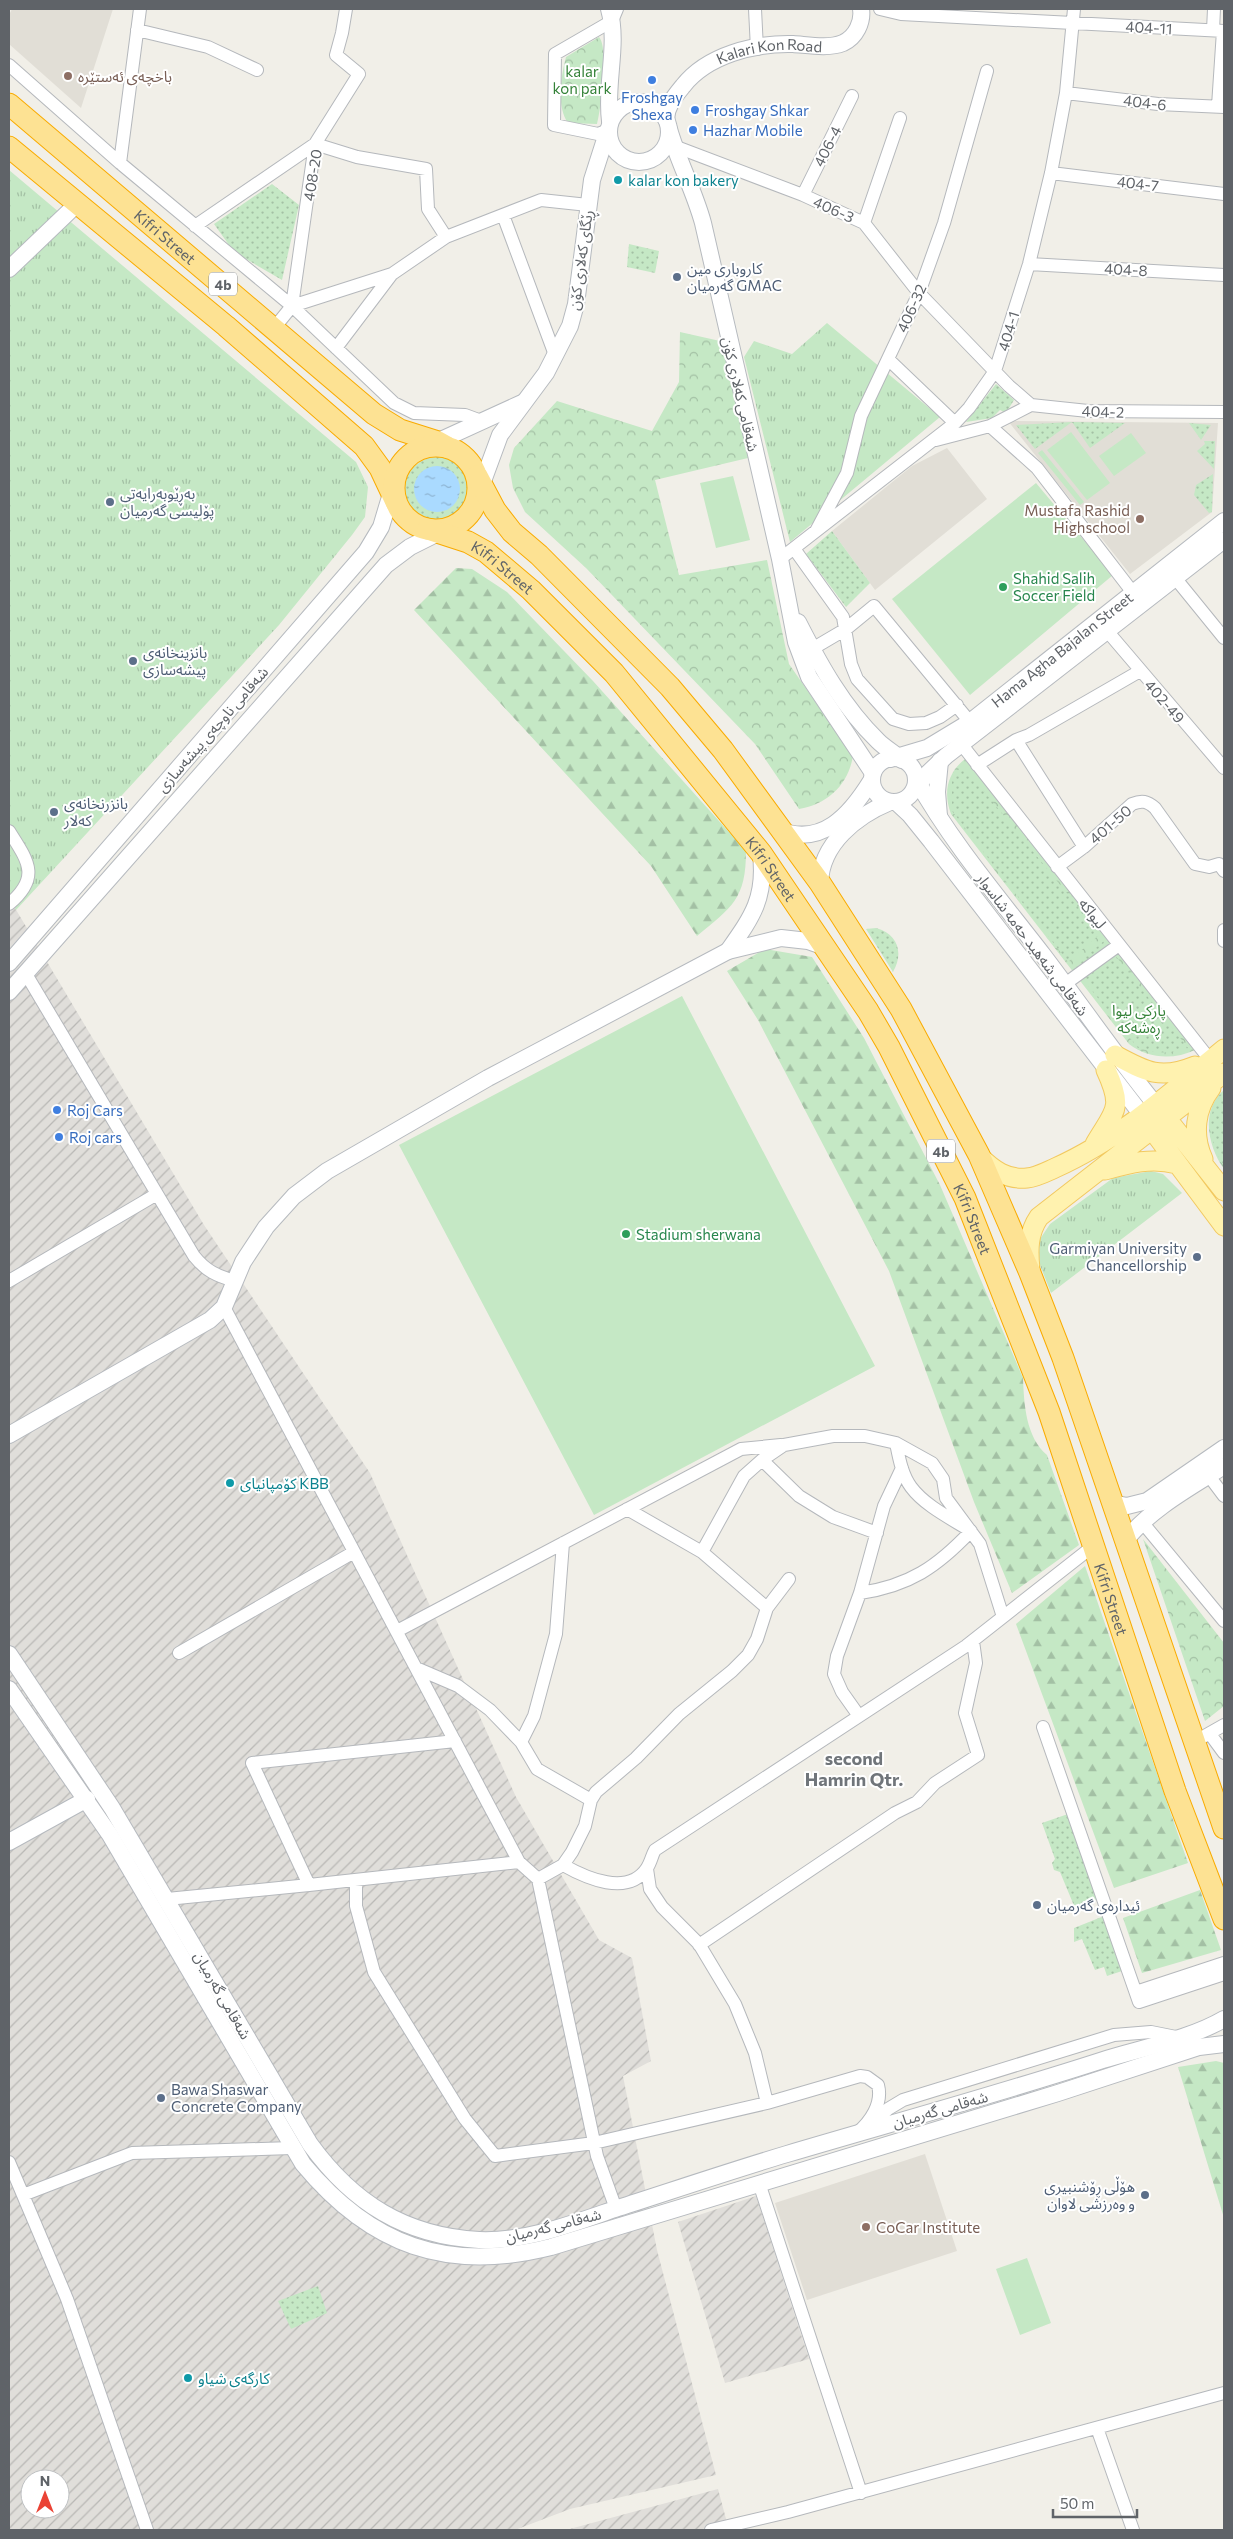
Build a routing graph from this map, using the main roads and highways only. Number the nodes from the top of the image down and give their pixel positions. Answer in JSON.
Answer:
{"nodes":[{"id":1,"x":865,"y":11,"type":"edge"},
{"id":2,"x":613,"y":13,"type":"edge"},
{"id":3,"x":609,"y":91,"type":"junction"},
{"id":4,"x":675,"y":95,"type":"junction"},
{"id":5,"x":636,"y":102,"type":"junction"},
{"id":6,"x":9,"y":104,"type":"edge"},
{"id":7,"x":668,"y":124,"type":"junction"},
{"id":8,"x":609,"y":125,"type":"junction"},
{"id":9,"x":9,"y":147,"type":"edge"},
{"id":10,"x":621,"y":157,"type":"junction"},
{"id":11,"x":646,"y":161,"type":"junction"},
{"id":12,"x":596,"y":164,"type":"junction"},
{"id":13,"x":690,"y":182,"type":"junction"},
{"id":14,"x":78,"y":203,"type":"junction"},
{"id":15,"x":10,"y":263,"type":"edge"},
{"id":16,"x":524,"y":402,"type":"junction"},
{"id":17,"x":438,"y":445,"type":"junction"},
{"id":18,"x":479,"y":484,"type":"junction"},
{"id":19,"x":394,"y":493,"type":"junction"},
{"id":20,"x":1224,"y":521,"type":"edge"},
{"id":21,"x":437,"y":531,"type":"junction"},
{"id":22,"x":1224,"y":540,"type":"edge"},
{"id":23,"x":790,"y":607,"type":"junction"},
{"id":24,"x":1062,"y":659,"type":"junction"},
{"id":25,"x":816,"y":674,"type":"junction"},
{"id":26,"x":896,"y":758,"type":"junction"},
{"id":27,"x":940,"y":761,"type":"junction"},
{"id":28,"x":872,"y":777,"type":"junction"},
{"id":29,"x":916,"y":785,"type":"junction"},
{"id":30,"x":893,"y":802,"type":"junction"},
{"id":31,"x":940,"y":821,"type":"junction"},
{"id":32,"x":779,"y":830,"type":"junction"},
{"id":33,"x":761,"y":853,"type":"junction"},
{"id":34,"x":820,"y":883,"type":"junction"},
{"id":35,"x":825,"y":947,"type":"junction"},
{"id":36,"x":728,"y":950,"type":"junction"},
{"id":37,"x":9,"y":960,"type":"edge"},
{"id":38,"x":26,"y":974,"type":"junction"},
{"id":39,"x":9,"y":992,"type":"edge"},
{"id":40,"x":1111,"y":1063,"type":"junction"},
{"id":41,"x":1220,"y":1065,"type":"edge"},
{"id":42,"x":1154,"y":1117,"type":"junction"},
{"id":43,"x":1093,"y":1148,"type":"junction"},
{"id":44,"x":979,"y":1156,"type":"junction"},
{"id":45,"x":1177,"y":1164,"type":"junction"},
{"id":46,"x":1097,"y":1173,"type":"junction"},
{"id":47,"x":1211,"y":1173,"type":"junction"},
{"id":48,"x":1224,"y":1192,"type":"edge"},
{"id":49,"x":1224,"y":1226,"type":"edge"},
{"id":50,"x":1030,"y":1273,"type":"junction"},
{"id":51,"x":1077,"y":1401,"type":"junction"},
{"id":52,"x":1049,"y":1412,"type":"junction"},
{"id":53,"x":10,"y":1433,"type":"edge"},
{"id":54,"x":1224,"y":1448,"type":"edge"},
{"id":55,"x":1224,"y":1466,"type":"edge"},
{"id":56,"x":1112,"y":1503,"type":"junction"},
{"id":57,"x":1147,"y":1512,"type":"junction"},
{"id":58,"x":1125,"y":1541,"type":"junction"},
{"id":59,"x":9,"y":1654,"type":"edge"},
{"id":60,"x":15,"y":1676,"type":"edge"},
{"id":61,"x":9,"y":1689,"type":"edge"},
{"id":62,"x":87,"y":1798,"type":"junction"},
{"id":63,"x":1220,"y":1809,"type":"edge"},
{"id":64,"x":1224,"y":1828,"type":"edge"},
{"id":65,"x":9,"y":1842,"type":"edge"},
{"id":66,"x":1224,"y":1920,"type":"edge"},
{"id":67,"x":1224,"y":2019,"type":"edge"},
{"id":68,"x":1224,"y":2044,"type":"edge"},
{"id":69,"x":789,"y":2153,"type":"junction"},
{"id":70,"x":795,"y":2172,"type":"junction"}],
"edges":[{"from":1,"to":4,"type":"main road","name":"Kalari Kon Road"},
{"from":2,"to":3,"type":"main road"},
{"from":3,"to":5,"type":"main road"},
{"from":3,"to":8,"type":"main road"},
{"from":4,"to":5,"type":"main road"},
{"from":4,"to":7,"type":"main road","name":"Kalari Kon Road"},
{"from":5,"to":7,"type":"main road"},
{"from":5,"to":8,"type":"main road"},
{"from":6,"to":17,"type":"highway","name":"Kifri Street","number":"4b"},
{"from":7,"to":11,"type":"main road"},
{"from":7,"to":13,"type":"main road","name":"شەقامی کەلاری کۆن"},
{"from":8,"to":10,"type":"main road"},
{"from":8,"to":12,"type":"main road","name":"ڕێگای کەلاری کۆن"},
{"from":9,"to":14,"type":"highway","name":"Kifri Street","number":"4b"},
{"from":10,"to":11,"type":"main road"},
{"from":10,"to":12,"type":"main road"},
{"from":11,"to":13,"type":"main road"},
{"from":12,"to":16,"type":"main road","name":"ڕێگای کەلاری کۆن"},
{"from":13,"to":23,"type":"main road","name":"شەقامی کەلاری کۆن"},
{"from":14,"to":15,"type":"main road"},
{"from":14,"to":19,"type":"highway","name":"Kifri Street","number":"4b"},
{"from":16,"to":17,"type":"main road"},
{"from":16,"to":18,"type":"main road"},
{"from":17,"to":18,"type":"highway"},
{"from":17,"to":19,"type":"highway"},
{"from":18,"to":21,"type":"highway"},
{"from":18,"to":32,"type":"highway","name":"Kifri Street","number":"4b"},
{"from":19,"to":21,"type":"highway"},
{"from":19,"to":37,"type":"main road","name":"شەقامی ناوچەی پیشەسازی"},
{"from":20,"to":24,"type":"main road","name":"Hama Agha Bajalan Street"},
{"from":21,"to":33,"type":"highway","name":"Kifri Street","number":"4b"},
{"from":21,"to":38,"type":"main road","name":"شەقامی ناوچەی پیشەسازی"},
{"from":22,"to":24,"type":"main road","name":"Hama Agha Bajalan Street"},
{"from":23,"to":25,"type":"main road"},
{"from":23,"to":25,"type":"main road"},
{"from":24,"to":26,"type":"main road","name":"Hama Agha Bajalan Street"},
{"from":24,"to":27,"type":"main road","name":"Hama Agha Bajalan Street"},
{"from":25,"to":26,"type":"main road"},
{"from":25,"to":28,"type":"main road"},
{"from":26,"to":28,"type":"main road"},
{"from":26,"to":29,"type":"main road"},
{"from":27,"to":29,"type":"main road","name":"Hama Agha Bajalan Street"},
{"from":27,"to":31,"type":"main road"},
{"from":28,"to":30,"type":"main road"},
{"from":28,"to":32,"type":"main road"},
{"from":29,"to":30,"type":"main road"},
{"from":29,"to":31,"type":"main road","name":"شەقامی شەهید حەمە شاسوار"},
{"from":30,"to":34,"type":"main road"},
{"from":30,"to":40,"type":"main road","name":"شەقامی شەهید حەمە شاسوار"},
{"from":31,"to":40,"type":"main road","name":"شەقامی شەهید حەمە شاسوار"},
{"from":32,"to":34,"type":"highway","name":"Kifri Street","number":"4b"},
{"from":33,"to":35,"type":"highway","name":"Kifri Street","number":"4b"},
{"from":33,"to":36,"type":"main road"},
{"from":34,"to":44,"type":"highway","name":"Kifri Street","number":"4b"},
{"from":35,"to":36,"type":"main road"},
{"from":35,"to":52,"type":"highway","name":"Kifri Street","number":"4b"},
{"from":36,"to":53,"type":"main road"},
{"from":37,"to":38,"type":"main road"},
{"from":38,"to":39,"type":"main road","name":"شەقامی ناوچەی پیشەسازی"},
{"from":40,"to":41,"type":"main road"},
{"from":40,"to":42,"type":"main road","name":"شەقامی شەهید حەمە شاسوار"},
{"from":40,"to":43,"type":"main road"},
{"from":41,"to":42,"type":"main road"},
{"from":41,"to":47,"type":"main road"},
{"from":42,"to":43,"type":"main road"},
{"from":42,"to":45,"type":"main road"},
{"from":42,"to":46,"type":"main road"},
{"from":42,"to":47,"type":"main road"},
{"from":43,"to":44,"type":"main road"},
{"from":44,"to":50,"type":"highway","name":"Kifri Street","number":"4b"},
{"from":45,"to":46,"type":"main road"},
{"from":45,"to":49,"type":"main road"},
{"from":46,"to":50,"type":"main road"},
{"from":47,"to":48,"type":"main road"},
{"from":50,"to":51,"type":"highway","name":"Kifri Street","number":"4b"},
{"from":51,"to":52,"type":"highway"},
{"from":51,"to":56,"type":"highway","name":"Kifri Street","number":"4b"},
{"from":52,"to":66,"type":"highway","name":"Kifri Street","number":"4b"},
{"from":54,"to":57,"type":"main road"},
{"from":55,"to":57,"type":"main road"},
{"from":56,"to":57,"type":"main road"},
{"from":56,"to":58,"type":"highway","name":"Kifri Street","number":"4b"},
{"from":57,"to":58,"type":"main road"},
{"from":58,"to":63,"type":"highway","name":"Kifri Street","number":"4b"},
{"from":59,"to":60,"type":"main road","name":"شەقامی گەرمیان"},
{"from":60,"to":69,"type":"main road","name":"شەقامی گەرمیان"},
{"from":61,"to":62,"type":"main road","name":"شەقامی گەرمیان"},
{"from":62,"to":65,"type":"main road"},
{"from":62,"to":70,"type":"main road","name":"شەقامی گەرمیان"},
{"from":63,"to":64,"type":"highway","name":"Kifri Street","number":"4b"},
{"from":67,"to":69,"type":"main road","name":"شەقامی گەرمیان"},
{"from":68,"to":70,"type":"main road","name":"شەقامی گەرمیان"},
{"from":69,"to":70,"type":"main road"}]}
